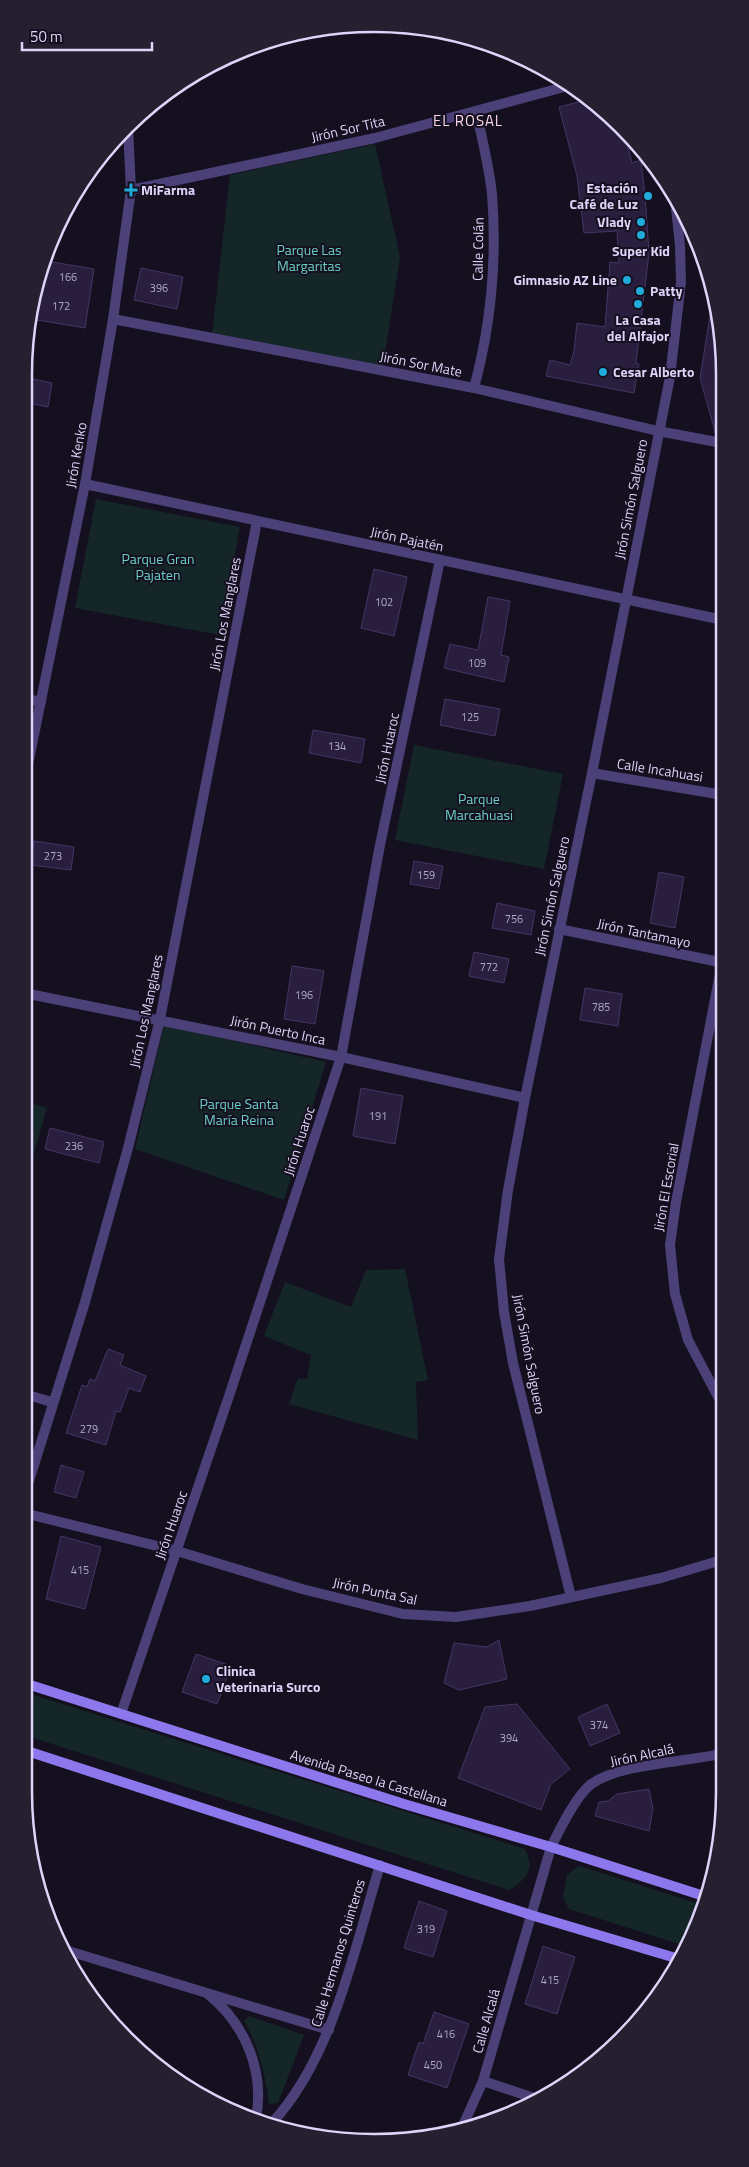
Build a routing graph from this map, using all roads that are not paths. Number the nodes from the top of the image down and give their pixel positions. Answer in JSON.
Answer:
{"nodes":[{"id":1,"x":561,"y":88,"type":"edge"},
{"id":2,"x":476,"y":111,"type":"junction"},
{"id":3,"x":128,"y":138,"type":"edge"},
{"id":4,"x":131,"y":190,"type":"junction"},
{"id":5,"x":677,"y":215,"type":"edge"},
{"id":6,"x":113,"y":319,"type":"junction"},
{"id":7,"x":474,"y":388,"type":"junction"},
{"id":8,"x":658,"y":431,"type":"junction"},
{"id":9,"x":716,"y":442,"type":"edge"},
{"id":10,"x":85,"y":484,"type":"junction"},
{"id":11,"x":258,"y":521,"type":"junction"},
{"id":12,"x":440,"y":560,"type":"junction"},
{"id":13,"x":626,"y":600,"type":"junction"},
{"id":14,"x":716,"y":619,"type":"edge"},
{"id":15,"x":32,"y":700,"type":"edge"},
{"id":16,"x":41,"y":702,"type":"junction"},
{"id":17,"x":32,"y":745,"type":"edge"},
{"id":18,"x":592,"y":773,"type":"junction"},
{"id":19,"x":716,"y":794,"type":"edge"},
{"id":20,"x":559,"y":929,"type":"junction"},
{"id":21,"x":716,"y":962,"type":"edge"},
{"id":22,"x":716,"y":994,"type":"edge"},
{"id":23,"x":32,"y":995,"type":"edge"},
{"id":24,"x":160,"y":1019,"type":"junction"},
{"id":25,"x":341,"y":1057,"type":"junction"},
{"id":26,"x":525,"y":1098,"type":"junction"},
{"id":27,"x":716,"y":1393,"type":"edge"},
{"id":28,"x":32,"y":1396,"type":"edge"},
{"id":29,"x":52,"y":1402,"type":"junction"},
{"id":30,"x":32,"y":1470,"type":"edge"},
{"id":31,"x":32,"y":1515,"type":"edge"},
{"id":32,"x":177,"y":1551,"type":"junction"},
{"id":33,"x":716,"y":1562,"type":"edge"},
{"id":34,"x":571,"y":1597,"type":"junction"},
{"id":35,"x":32,"y":1686,"type":"edge"},
{"id":36,"x":121,"y":1714,"type":"junction"},
{"id":37,"x":32,"y":1753,"type":"edge"},
{"id":38,"x":716,"y":1755,"type":"edge"},
{"id":39,"x":551,"y":1847,"type":"junction"},
{"id":40,"x":380,"y":1865,"type":"junction"},
{"id":41,"x":700,"y":1895,"type":"edge"},
{"id":42,"x":531,"y":1915,"type":"junction"},
{"id":43,"x":72,"y":1952,"type":"edge"},
{"id":44,"x":674,"y":1958,"type":"edge"},
{"id":45,"x":204,"y":1991,"type":"junction"},
{"id":46,"x":329,"y":2030,"type":"junction"},
{"id":47,"x":483,"y":2081,"type":"junction"},
{"id":48,"x":530,"y":2097,"type":"edge"},
{"id":49,"x":257,"y":2113,"type":"edge"},
{"id":50,"x":275,"y":2119,"type":"edge"},
{"id":51,"x":464,"y":2123,"type":"edge"}],
"edges":[{"from":1,"to":2,"type":"street","name":"Jirón Sor Tita"},
{"from":2,"to":4,"type":"street","name":"Jirón Sor Tita"},
{"from":2,"to":7,"type":"street","name":"Calle Colán"},
{"from":3,"to":4,"type":"street","name":"Jirón Kenko"},
{"from":4,"to":6,"type":"street","name":"Jirón Kenko"},
{"from":5,"to":8,"type":"street","name":"Jirón Simón Salguero"},
{"from":6,"to":7,"type":"street","name":"Jirón Sor Mate"},
{"from":6,"to":10,"type":"street","name":"Jirón Kenko"},
{"from":7,"to":8,"type":"street","name":"Jirón Sor Mate"},
{"from":8,"to":9,"type":"street","name":"Jirón Sor Mate"},
{"from":8,"to":13,"type":"street","name":"Jirón Simón Salguero"},
{"from":10,"to":11,"type":"street","name":"Jirón Pajatén"},
{"from":10,"to":16,"type":"street","name":"Jirón Kenko"},
{"from":11,"to":12,"type":"street","name":"Jirón Pajatén"},
{"from":11,"to":24,"type":"street","name":"Jirón Los Manglares"},
{"from":12,"to":13,"type":"street","name":"Jirón Pajatén"},
{"from":12,"to":25,"type":"street","name":"Jirón Huaroc"},
{"from":13,"to":14,"type":"street","name":"Jirón Pajatén"},
{"from":13,"to":18,"type":"street","name":"Jirón Simón Salguero"},
{"from":15,"to":16,"type":"street"},
{"from":16,"to":17,"type":"street","name":"Jirón Kenko"},
{"from":18,"to":19,"type":"street","name":"Calle Incahuasi"},
{"from":18,"to":20,"type":"street","name":"Jirón Simón Salguero"},
{"from":20,"to":21,"type":"street","name":"Jirón Tantamayo"},
{"from":20,"to":26,"type":"street","name":"Jirón Simón Salguero"},
{"from":22,"to":27,"type":"street","name":"Jirón El Escorial"},
{"from":23,"to":24,"type":"street","name":"Jirón Puerto Inca"},
{"from":24,"to":25,"type":"street","name":"Jirón Puerto Inca"},
{"from":24,"to":29,"type":"street","name":"Jirón Los Manglares"},
{"from":25,"to":26,"type":"street","name":"Jirón Puerto Inca"},
{"from":25,"to":32,"type":"street","name":"Jirón Huaroc"},
{"from":26,"to":34,"type":"street","name":"Jirón Simón Salguero"},
{"from":28,"to":29,"type":"street"},
{"from":29,"to":30,"type":"street","name":"Jirón Los Manglares"},
{"from":31,"to":32,"type":"street","name":"Jirón Punta Sal"},
{"from":32,"to":34,"type":"street","name":"Jirón Punta Sal"},
{"from":32,"to":36,"type":"street","name":"Jirón Huaroc"},
{"from":33,"to":34,"type":"street","name":"Jirón Punta Sal"},
{"from":35,"to":36,"type":"main road","name":"Avenida Paseo la Castellana"},
{"from":36,"to":39,"type":"main road","name":"Avenida Paseo la Castellana"},
{"from":37,"to":40,"type":"main road"},
{"from":38,"to":39,"type":"street","name":"Jirón Alcalá"},
{"from":39,"to":41,"type":"main road","name":"Avenida Paseo la Castellana"},
{"from":39,"to":42,"type":"street","name":"Jirón Alcalá"},
{"from":40,"to":42,"type":"main road"},
{"from":40,"to":46,"type":"street","name":"Calle Hermanos Quinteros"},
{"from":42,"to":44,"type":"main road"},
{"from":42,"to":47,"type":"street","name":"Calle Alcalá"},
{"from":43,"to":45,"type":"street"},
{"from":45,"to":46,"type":"street"},
{"from":45,"to":49,"type":"street"},
{"from":46,"to":50,"type":"street","name":"Calle Hermanos Quinteros"},
{"from":47,"to":48,"type":"street"},
{"from":47,"to":51,"type":"street","name":"Calle Alcalá"}]}
